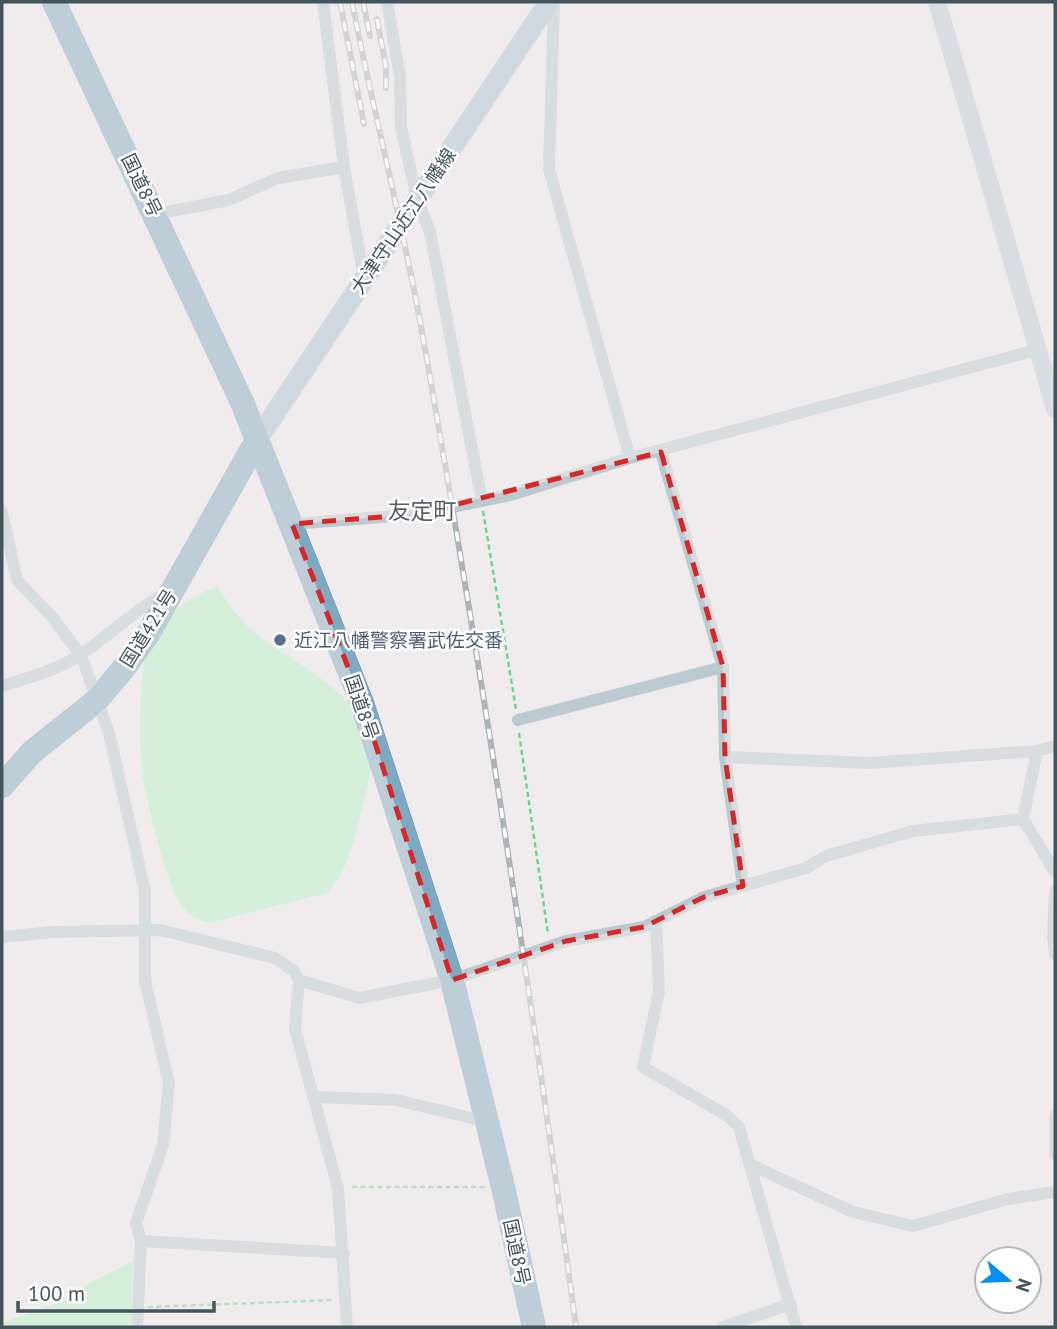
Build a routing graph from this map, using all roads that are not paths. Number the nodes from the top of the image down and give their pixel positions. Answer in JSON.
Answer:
{"nodes":[{"id":1,"x":54,"y":2,"type":"edge"},
{"id":2,"x":323,"y":2,"type":"edge"},
{"id":3,"x":387,"y":2,"type":"edge"},
{"id":4,"x":549,"y":2,"type":"edge"},
{"id":5,"x":554,"y":2,"type":"edge"},
{"id":6,"x":937,"y":2,"type":"edge"},
{"id":7,"x":344,"y":167,"type":"junction"},
{"id":8,"x":417,"y":199,"type":"junction"},
{"id":9,"x":156,"y":214,"type":"junction"},
{"id":10,"x":364,"y":278,"type":"junction"},
{"id":11,"x":1040,"y":349,"type":"junction"},
{"id":12,"x":1055,"y":409,"type":"edge"},
{"id":13,"x":257,"y":440,"type":"junction"},
{"id":14,"x":661,"y":452,"type":"junction"},
{"id":15,"x":630,"y":458,"type":"junction"},
{"id":16,"x":482,"y":501,"type":"junction"},
{"id":17,"x":2,"y":513,"type":"edge"},
{"id":18,"x":292,"y":524,"type":"junction"},
{"id":19,"x":173,"y":590,"type":"junction"},
{"id":20,"x":81,"y":655,"type":"junction"},
{"id":21,"x":723,"y":667,"type":"junction"},
{"id":22,"x":2,"y":686,"type":"edge"},
{"id":23,"x":96,"y":701,"type":"junction"},
{"id":24,"x":518,"y":720,"type":"dead end"},
{"id":25,"x":1055,"y":746,"type":"edge"},
{"id":26,"x":1037,"y":751,"type":"junction"},
{"id":27,"x":724,"y":757,"type":"junction"},
{"id":28,"x":2,"y":786,"type":"edge"},
{"id":29,"x":1023,"y":819,"type":"junction"},
{"id":30,"x":1055,"y":872,"type":"edge"},
{"id":31,"x":743,"y":886,"type":"junction"},
{"id":32,"x":1055,"y":891,"type":"edge"},
{"id":33,"x":656,"y":921,"type":"junction"},
{"id":34,"x":143,"y":929,"type":"junction"},
{"id":35,"x":2,"y":937,"type":"edge"},
{"id":36,"x":1055,"y":954,"type":"edge"},
{"id":37,"x":299,"y":980,"type":"junction"},
{"id":38,"x":452,"y":980,"type":"junction"},
{"id":39,"x":315,"y":1097,"type":"junction"},
{"id":40,"x":1055,"y":1116,"type":"edge"},
{"id":41,"x":488,"y":1122,"type":"junction"},
{"id":42,"x":1055,"y":1154,"type":"edge"},
{"id":43,"x":749,"y":1164,"type":"junction"},
{"id":44,"x":1055,"y":1192,"type":"edge"},
{"id":45,"x":141,"y":1241,"type":"junction"},
{"id":46,"x":344,"y":1253,"type":"junction"},
{"id":47,"x":791,"y":1304,"type":"junction"},
{"id":48,"x":137,"y":1327,"type":"edge"},
{"id":49,"x":347,"y":1327,"type":"edge"},
{"id":50,"x":534,"y":1327,"type":"edge"},
{"id":51,"x":723,"y":1327,"type":"edge"},
{"id":52,"x":796,"y":1327,"type":"edge"}],
"edges":[{"from":1,"to":9,"type":"highway","name":"国道8号"},
{"from":2,"to":7,"type":"street"},
{"from":3,"to":8,"type":"street"},
{"from":4,"to":8,"type":"main road","name":"大津守山近江八幡線"},
{"from":5,"to":15,"type":"street"},
{"from":6,"to":11,"type":"street"},
{"from":7,"to":9,"type":"street"},
{"from":7,"to":10,"type":"street"},
{"from":8,"to":10,"type":"main road","name":"大津守山近江八幡線"},
{"from":8,"to":16,"type":"street"},
{"from":9,"to":13,"type":"highway","name":"国道8号"},
{"from":10,"to":13,"type":"main road","name":"大津守山近江八幡線"},
{"from":11,"to":12,"type":"street"},
{"from":11,"to":14,"type":"street"},
{"from":13,"to":18,"type":"highway","name":"国道8号"},
{"from":13,"to":19,"type":"highway","name":"国道421号"},
{"from":14,"to":15,"type":"street"},
{"from":14,"to":21,"type":"street"},
{"from":15,"to":16,"type":"street"},
{"from":16,"to":18,"type":"street"},
{"from":17,"to":20,"type":"street"},
{"from":18,"to":38,"type":"highway","name":"国道8号"},
{"from":19,"to":20,"type":"street"},
{"from":19,"to":23,"type":"highway","name":"国道421号"},
{"from":20,"to":22,"type":"street"},
{"from":20,"to":23,"type":"street"},
{"from":21,"to":24,"type":"street"},
{"from":21,"to":27,"type":"street"},
{"from":23,"to":28,"type":"highway","name":"国道421号"},
{"from":23,"to":34,"type":"street"},
{"from":25,"to":26,"type":"street"},
{"from":26,"to":27,"type":"street"},
{"from":26,"to":29,"type":"street"},
{"from":27,"to":31,"type":"street"},
{"from":29,"to":30,"type":"street"},
{"from":29,"to":31,"type":"street"},
{"from":31,"to":33,"type":"street"},
{"from":32,"to":36,"type":"street"},
{"from":33,"to":38,"type":"street"},
{"from":33,"to":43,"type":"street"},
{"from":34,"to":35,"type":"street"},
{"from":34,"to":37,"type":"street"},
{"from":34,"to":45,"type":"street"},
{"from":37,"to":38,"type":"street"},
{"from":37,"to":39,"type":"street"},
{"from":38,"to":41,"type":"highway","name":"国道8号"},
{"from":39,"to":41,"type":"street"},
{"from":39,"to":46,"type":"street"},
{"from":40,"to":42,"type":"street"},
{"from":41,"to":50,"type":"highway","name":"国道8号"},
{"from":43,"to":44,"type":"street"},
{"from":43,"to":47,"type":"street"},
{"from":45,"to":46,"type":"street"},
{"from":45,"to":48,"type":"street"},
{"from":46,"to":49,"type":"street"},
{"from":47,"to":51,"type":"street"},
{"from":47,"to":52,"type":"street"}]}
